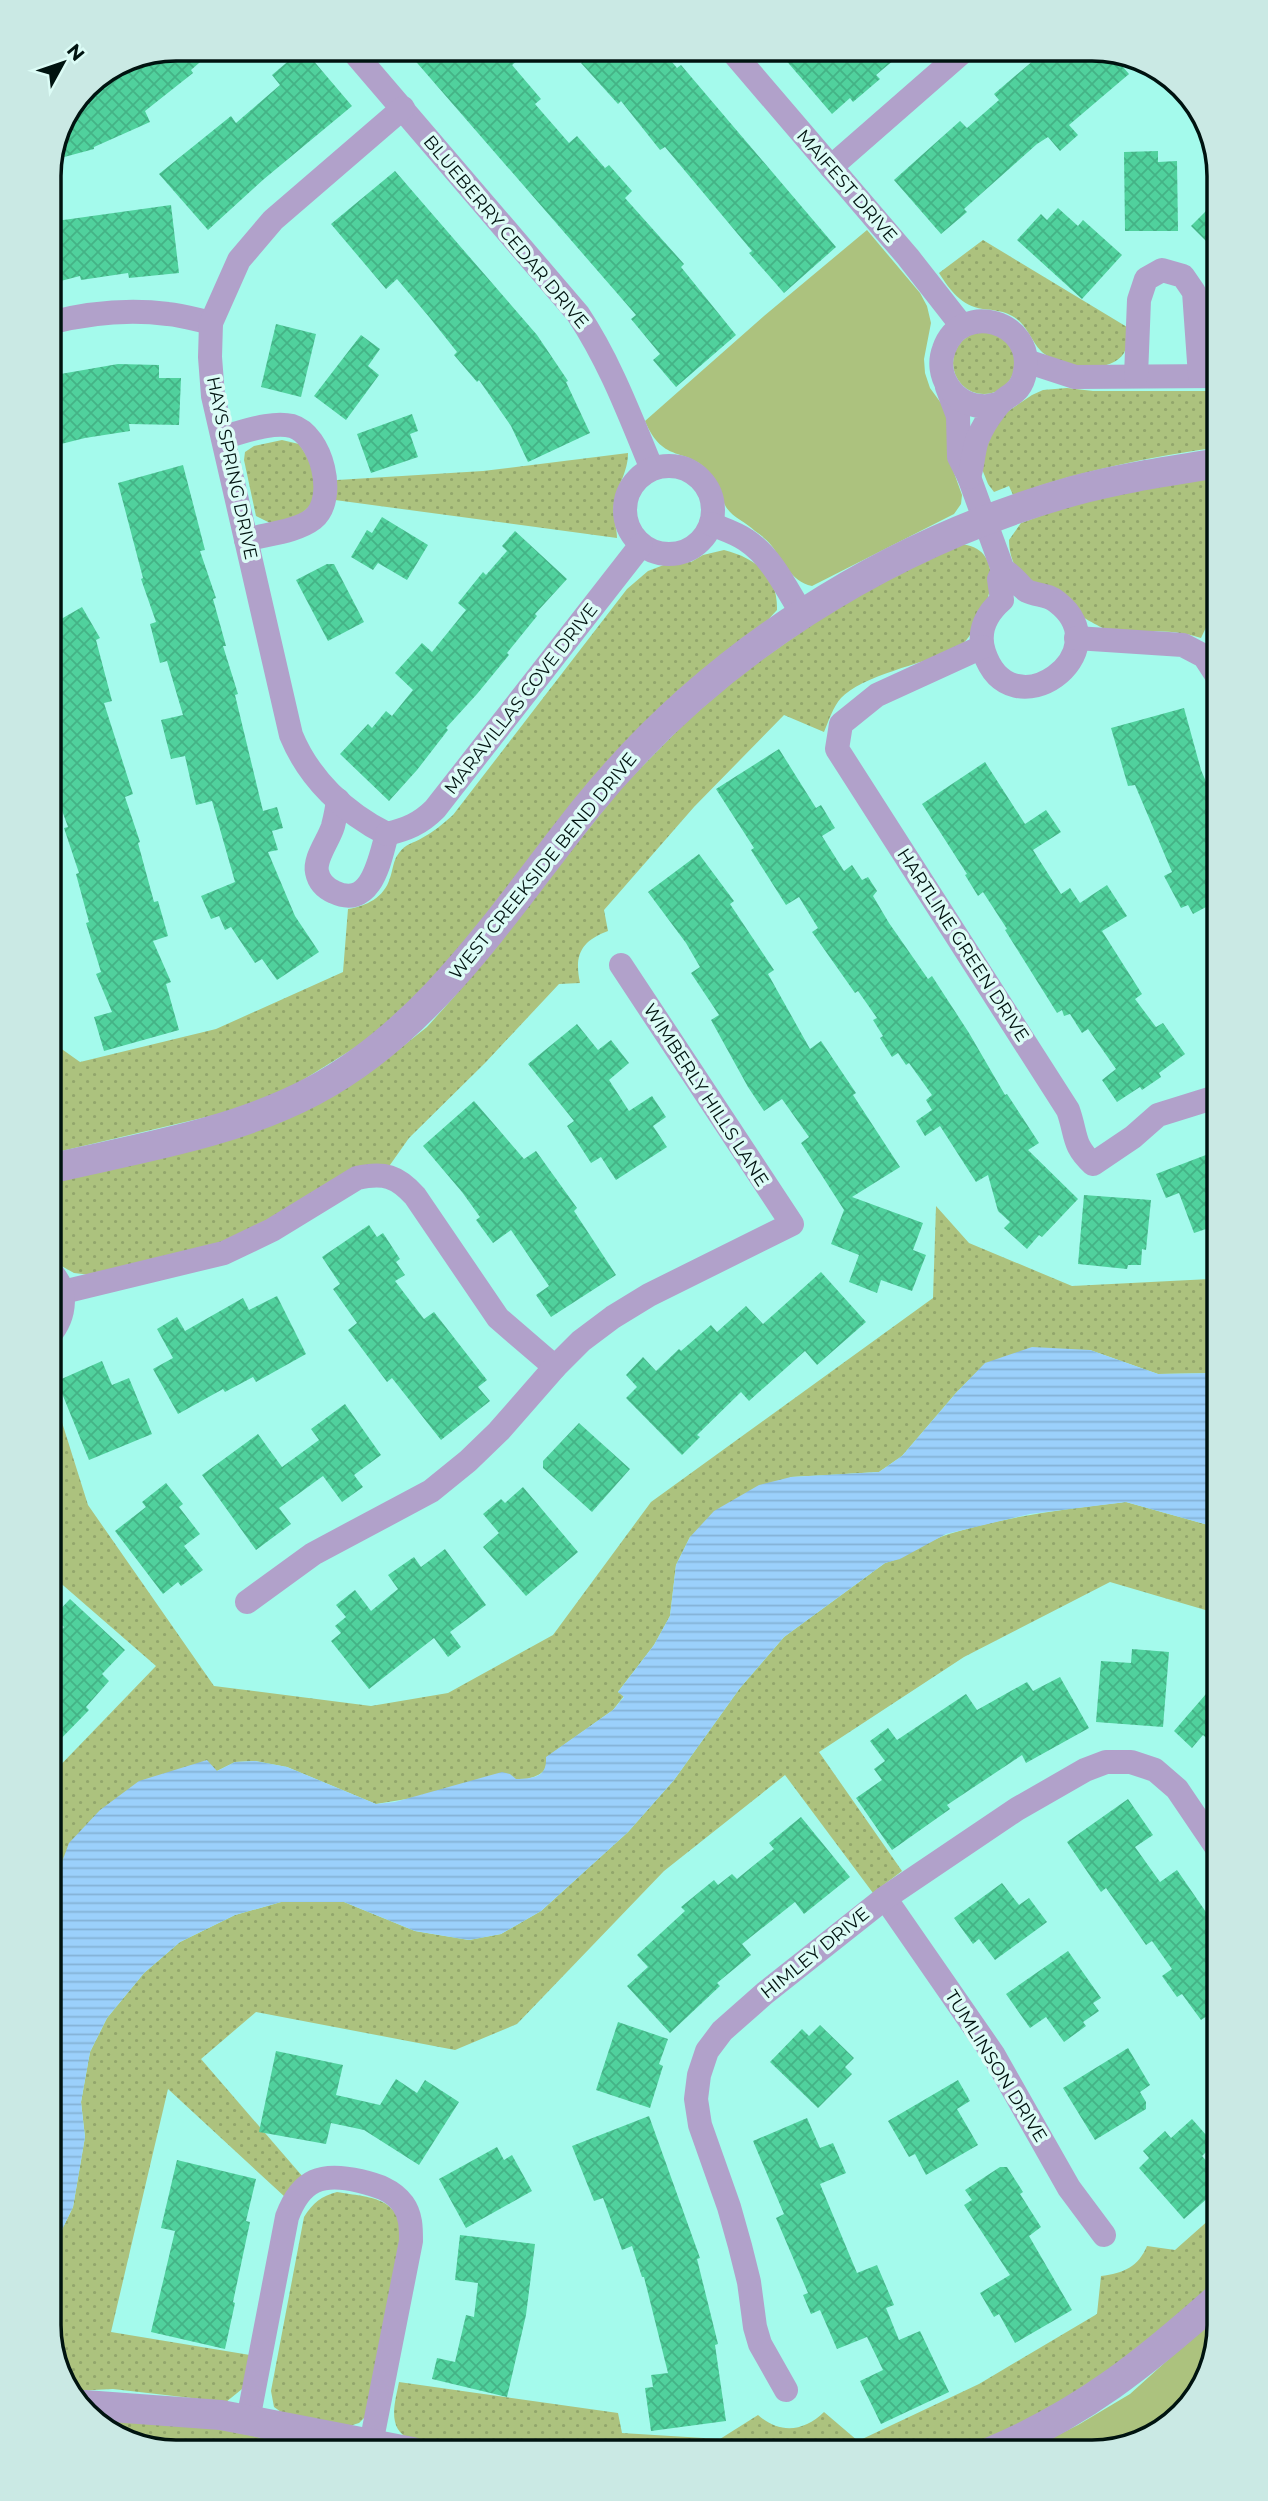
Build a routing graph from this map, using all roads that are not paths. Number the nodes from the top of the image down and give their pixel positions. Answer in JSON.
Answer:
{"nodes":[{"id":1,"x":361,"y":61,"type":"edge"},
{"id":2,"x":740,"y":61,"type":"edge"},
{"id":3,"x":952,"y":61,"type":"edge"},
{"id":4,"x":402,"y":108,"type":"junction"},
{"id":5,"x":831,"y":167,"type":"junction"},
{"id":6,"x":61,"y":320,"type":"edge"},
{"id":7,"x":211,"y":323,"type":"junction"},
{"id":8,"x":962,"y":326,"type":"junction"},
{"id":9,"x":1207,"y":360,"type":"edge"},
{"id":10,"x":1026,"y":361,"type":"junction"},
{"id":11,"x":1136,"y":376,"type":"junction"},
{"id":12,"x":1207,"y":376,"type":"edge"},
{"id":13,"x":947,"y":387,"type":"junction"},
{"id":14,"x":998,"y":404,"type":"junction"},
{"id":15,"x":223,"y":437,"type":"junction"},
{"id":16,"x":1207,"y":465,"type":"edge"},
{"id":17,"x":652,"y":469,"type":"junction"},
{"id":18,"x":969,"y":477,"type":"junction"},
{"id":19,"x":984,"y":520,"type":"junction"},
{"id":20,"x":711,"y":524,"type":"junction"},
{"id":21,"x":246,"y":540,"type":"junction"},
{"id":22,"x":640,"y":545,"type":"junction"},
{"id":23,"x":1003,"y":570,"type":"junction"},
{"id":24,"x":802,"y":614,"type":"junction"},
{"id":25,"x":1076,"y":638,"type":"junction"},
{"id":26,"x":982,"y":648,"type":"junction"},
{"id":27,"x":1207,"y":661,"type":"edge"},
{"id":28,"x":338,"y":800,"type":"junction"},
{"id":29,"x":387,"y":834,"type":"junction"},
{"id":30,"x":621,"y":965,"type":"dead end"},
{"id":31,"x":1207,"y":1101,"type":"edge"},
{"id":32,"x":61,"y":1166,"type":"edge"},
{"id":33,"x":61,"y":1288,"type":"edge"},
{"id":34,"x":63,"y":1292,"type":"junction"},
{"id":35,"x":61,"y":1318,"type":"edge"},
{"id":36,"x":555,"y":1367,"type":"junction"},
{"id":37,"x":247,"y":1602,"type":"dead end"},
{"id":38,"x":1207,"y":1833,"type":"edge"},
{"id":39,"x":885,"y":1898,"type":"junction"},
{"id":40,"x":1104,"y":2235,"type":"dead end"},
{"id":41,"x":1207,"y":2308,"type":"edge"},
{"id":42,"x":786,"y":2390,"type":"dead end"},
{"id":43,"x":95,"y":2406,"type":"edge"},
{"id":44,"x":248,"y":2420,"type":"junction"},
{"id":45,"x":350,"y":2440,"type":"edge"},
{"id":46,"x":372,"y":2440,"type":"edge"},
{"id":47,"x":1020,"y":2440,"type":"edge"}],
"edges":[{"from":1,"to":4,"type":"street","name":"BLUEBERRY CEDAR DRIVE"},
{"from":2,"to":5,"type":"street","name":"MAIFEST DRIVE"},
{"from":3,"to":5,"type":"street"},
{"from":4,"to":7,"type":"street","name":"HAYS SPRING DRIVE"},
{"from":4,"to":17,"type":"street","name":"BLUEBERRY CEDAR DRIVE"},
{"from":5,"to":8,"type":"street","name":"MAIFEST DRIVE"},
{"from":6,"to":7,"type":"street"},
{"from":7,"to":15,"type":"street","name":"HAYS SPRING DRIVE"},
{"from":8,"to":10,"type":"street"},
{"from":8,"to":13,"type":"street"},
{"from":9,"to":11,"type":"street"},
{"from":10,"to":11,"type":"street"},
{"from":10,"to":14,"type":"street"},
{"from":11,"to":12,"type":"street"},
{"from":13,"to":14,"type":"street"},
{"from":13,"to":18,"type":"street"},
{"from":14,"to":18,"type":"street"},
{"from":15,"to":21,"type":"street","name":"HAYS SPRING DRIVE"},
{"from":15,"to":21,"type":"street"},
{"from":16,"to":19,"type":"street","name":"WEST CREEKSIDE BEND DRIVE"},
{"from":17,"to":20,"type":"street"},
{"from":17,"to":22,"type":"street"},
{"from":18,"to":19,"type":"street"},
{"from":19,"to":23,"type":"street"},
{"from":19,"to":24,"type":"street","name":"WEST CREEKSIDE BEND DRIVE"},
{"from":20,"to":22,"type":"street"},
{"from":20,"to":24,"type":"street"},
{"from":21,"to":28,"type":"street","name":"HAYS SPRING DRIVE"},
{"from":22,"to":29,"type":"street","name":"MARAVILLAS COVE DRIVE"},
{"from":23,"to":25,"type":"street"},
{"from":23,"to":26,"type":"street"},
{"from":24,"to":32,"type":"street","name":"WEST CREEKSIDE BEND DRIVE"},
{"from":25,"to":26,"type":"street"},
{"from":25,"to":27,"type":"street"},
{"from":26,"to":31,"type":"street","name":"HARTLINE GREEN DRIVE"},
{"from":28,"to":29,"type":"street","name":"HAYS SPRING DRIVE"},
{"from":28,"to":29,"type":"street"},
{"from":30,"to":36,"type":"street","name":"WIMBERLY HILLS LANE"},
{"from":33,"to":34,"type":"street"},
{"from":34,"to":35,"type":"street"},
{"from":34,"to":36,"type":"street"},
{"from":36,"to":37,"type":"street"},
{"from":38,"to":39,"type":"street","name":"HIMLEY DRIVE"},
{"from":39,"to":40,"type":"street","name":"TUMLINSON DRIVE"},
{"from":39,"to":42,"type":"street","name":"HIMLEY DRIVE"},
{"from":41,"to":47,"type":"street"},
{"from":43,"to":44,"type":"street"},
{"from":44,"to":45,"type":"street"},
{"from":44,"to":46,"type":"street"}]}
